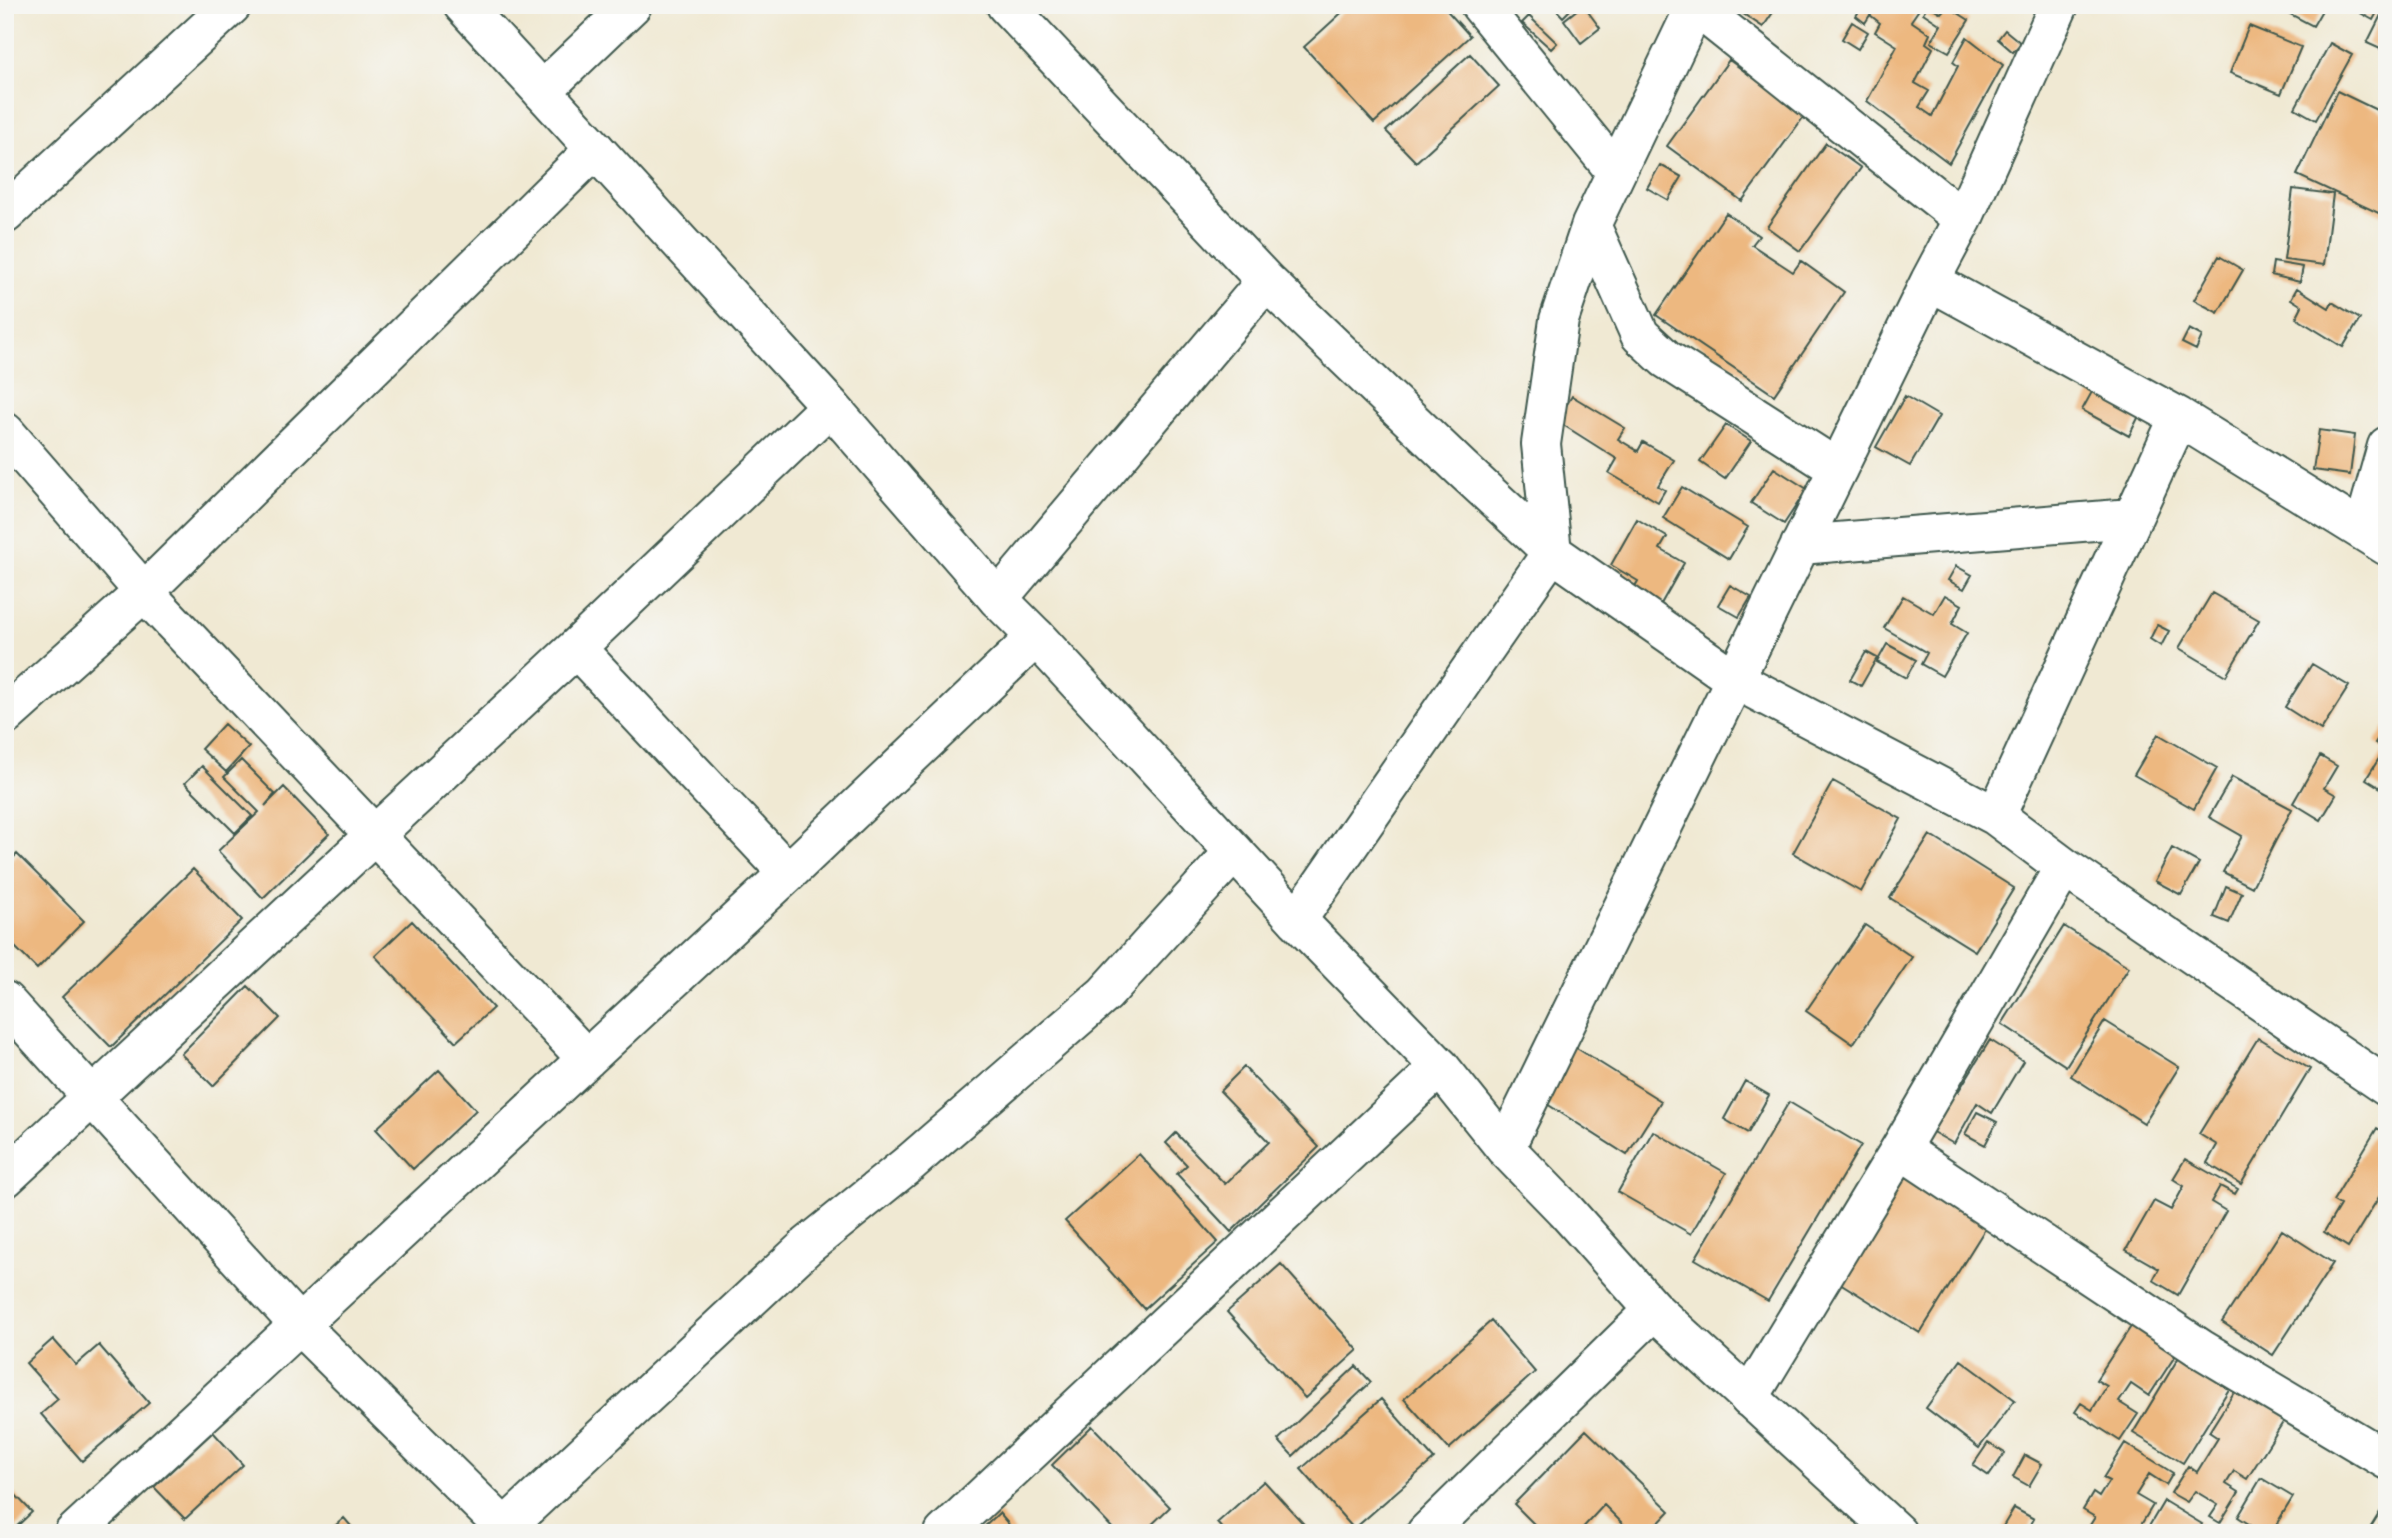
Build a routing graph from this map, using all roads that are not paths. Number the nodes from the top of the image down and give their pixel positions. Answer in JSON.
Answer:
{"nodes":[{"id":1,"x":232,"y":5,"type":"edge"},
{"id":2,"x":463,"y":5,"type":"edge"},
{"id":3,"x":632,"y":5,"type":"edge"},
{"id":4,"x":1006,"y":5,"type":"edge"},
{"id":5,"x":1480,"y":5,"type":"edge"},
{"id":6,"x":2059,"y":5,"type":"edge"},
{"id":7,"x":1696,"y":6,"type":"edge"},
{"id":8,"x":542,"y":90,"type":"junction"},
{"id":9,"x":595,"y":149,"type":"junction"},
{"id":10,"x":1615,"y":171,"type":"junction"},
{"id":11,"x":5,"y":214,"type":"edge"},
{"id":12,"x":1963,"y":219,"type":"junction"},
{"id":13,"x":1591,"y":225,"type":"junction"},
{"id":14,"x":1266,"y":281,"type":"junction"},
{"id":15,"x":1930,"y":281,"type":"junction"},
{"id":16,"x":830,"y":407,"type":"junction"},
{"id":17,"x":2179,"y":417,"type":"junction"},
{"id":18,"x":5,"y":432,"type":"edge"},
{"id":19,"x":2387,"y":446,"type":"edge"},
{"id":20,"x":1838,"y":469,"type":"junction"},
{"id":21,"x":2131,"y":518,"type":"junction"},
{"id":22,"x":2375,"y":538,"type":"edge"},
{"id":23,"x":1800,"y":545,"type":"junction"},
{"id":24,"x":1552,"y":552,"type":"junction"},
{"id":25,"x":144,"y":592,"type":"junction"},
{"id":26,"x":998,"y":599,"type":"junction"},
{"id":27,"x":1036,"y":637,"type":"junction"},
{"id":28,"x":576,"y":648,"type":"junction"},
{"id":29,"x":1734,"y":679,"type":"junction"},
{"id":30,"x":5,"y":716,"type":"edge"},
{"id":31,"x":1996,"y":816,"type":"junction"},
{"id":32,"x":375,"y":835,"type":"junction"},
{"id":33,"x":1234,"y":852,"type":"junction"},
{"id":34,"x":2064,"y":867,"type":"junction"},
{"id":35,"x":788,"y":873,"type":"junction"},
{"id":36,"x":1297,"y":920,"type":"junction"},
{"id":37,"x":5,"y":1001,"type":"edge"},
{"id":38,"x":587,"y":1059,"type":"junction"},
{"id":39,"x":1440,"y":1067,"type":"junction"},
{"id":40,"x":2387,"y":1087,"type":"edge"},
{"id":41,"x":91,"y":1098,"type":"junction"},
{"id":42,"x":1505,"y":1148,"type":"junction"},
{"id":43,"x":1900,"y":1149,"type":"junction"},
{"id":44,"x":5,"y":1178,"type":"edge"},
{"id":45,"x":1654,"y":1310,"type":"junction"},
{"id":46,"x":299,"y":1325,"type":"junction"},
{"id":47,"x":1749,"y":1398,"type":"junction"},
{"id":48,"x":2387,"y":1460,"type":"edge"},
{"id":49,"x":505,"y":1531,"type":"edge"},
{"id":50,"x":74,"y":1533,"type":"edge"},
{"id":51,"x":944,"y":1533,"type":"edge"},
{"id":52,"x":1426,"y":1533,"type":"edge"},
{"id":53,"x":1897,"y":1533,"type":"edge"}],
"edges":[{"from":1,"to":11,"type":"street"},
{"from":2,"to":8,"type":"street"},
{"from":3,"to":8,"type":"street"},
{"from":4,"to":14,"type":"street"},
{"from":5,"to":10,"type":"street"},
{"from":6,"to":12,"type":"street"},
{"from":7,"to":10,"type":"street"},
{"from":7,"to":12,"type":"street"},
{"from":8,"to":9,"type":"street"},
{"from":9,"to":16,"type":"street"},
{"from":9,"to":25,"type":"street"},
{"from":10,"to":13,"type":"street"},
{"from":12,"to":15,"type":"street"},
{"from":13,"to":20,"type":"street"},
{"from":13,"to":24,"type":"street"},
{"from":14,"to":24,"type":"street"},
{"from":14,"to":26,"type":"street"},
{"from":15,"to":17,"type":"street"},
{"from":15,"to":20,"type":"street"},
{"from":16,"to":26,"type":"street"},
{"from":16,"to":28,"type":"street"},
{"from":17,"to":21,"type":"street"},
{"from":17,"to":22,"type":"street"},
{"from":18,"to":25,"type":"street"},
{"from":19,"to":22,"type":"street"},
{"from":20,"to":23,"type":"street"},
{"from":21,"to":23,"type":"street"},
{"from":21,"to":31,"type":"street"},
{"from":23,"to":29,"type":"street"},
{"from":24,"to":29,"type":"street"},
{"from":24,"to":36,"type":"street"},
{"from":25,"to":30,"type":"street"},
{"from":25,"to":32,"type":"street"},
{"from":26,"to":27,"type":"street"},
{"from":27,"to":33,"type":"street"},
{"from":27,"to":35,"type":"street"},
{"from":28,"to":32,"type":"street"},
{"from":28,"to":35,"type":"street"},
{"from":29,"to":31,"type":"street"},
{"from":29,"to":42,"type":"street"},
{"from":31,"to":34,"type":"street"},
{"from":32,"to":38,"type":"street"},
{"from":32,"to":41,"type":"street"},
{"from":33,"to":36,"type":"street"},
{"from":33,"to":49,"type":"street"},
{"from":34,"to":40,"type":"street"},
{"from":34,"to":43,"type":"street"},
{"from":35,"to":38,"type":"street"},
{"from":36,"to":39,"type":"street"},
{"from":37,"to":41,"type":"street"},
{"from":38,"to":46,"type":"street"},
{"from":39,"to":42,"type":"street"},
{"from":39,"to":51,"type":"street"},
{"from":41,"to":44,"type":"street"},
{"from":41,"to":46,"type":"street"},
{"from":42,"to":45,"type":"street"},
{"from":43,"to":47,"type":"street"},
{"from":43,"to":48,"type":"street"},
{"from":45,"to":47,"type":"street"},
{"from":45,"to":52,"type":"street"},
{"from":46,"to":49,"type":"street"},
{"from":46,"to":50,"type":"street"},
{"from":47,"to":53,"type":"street"}]}
